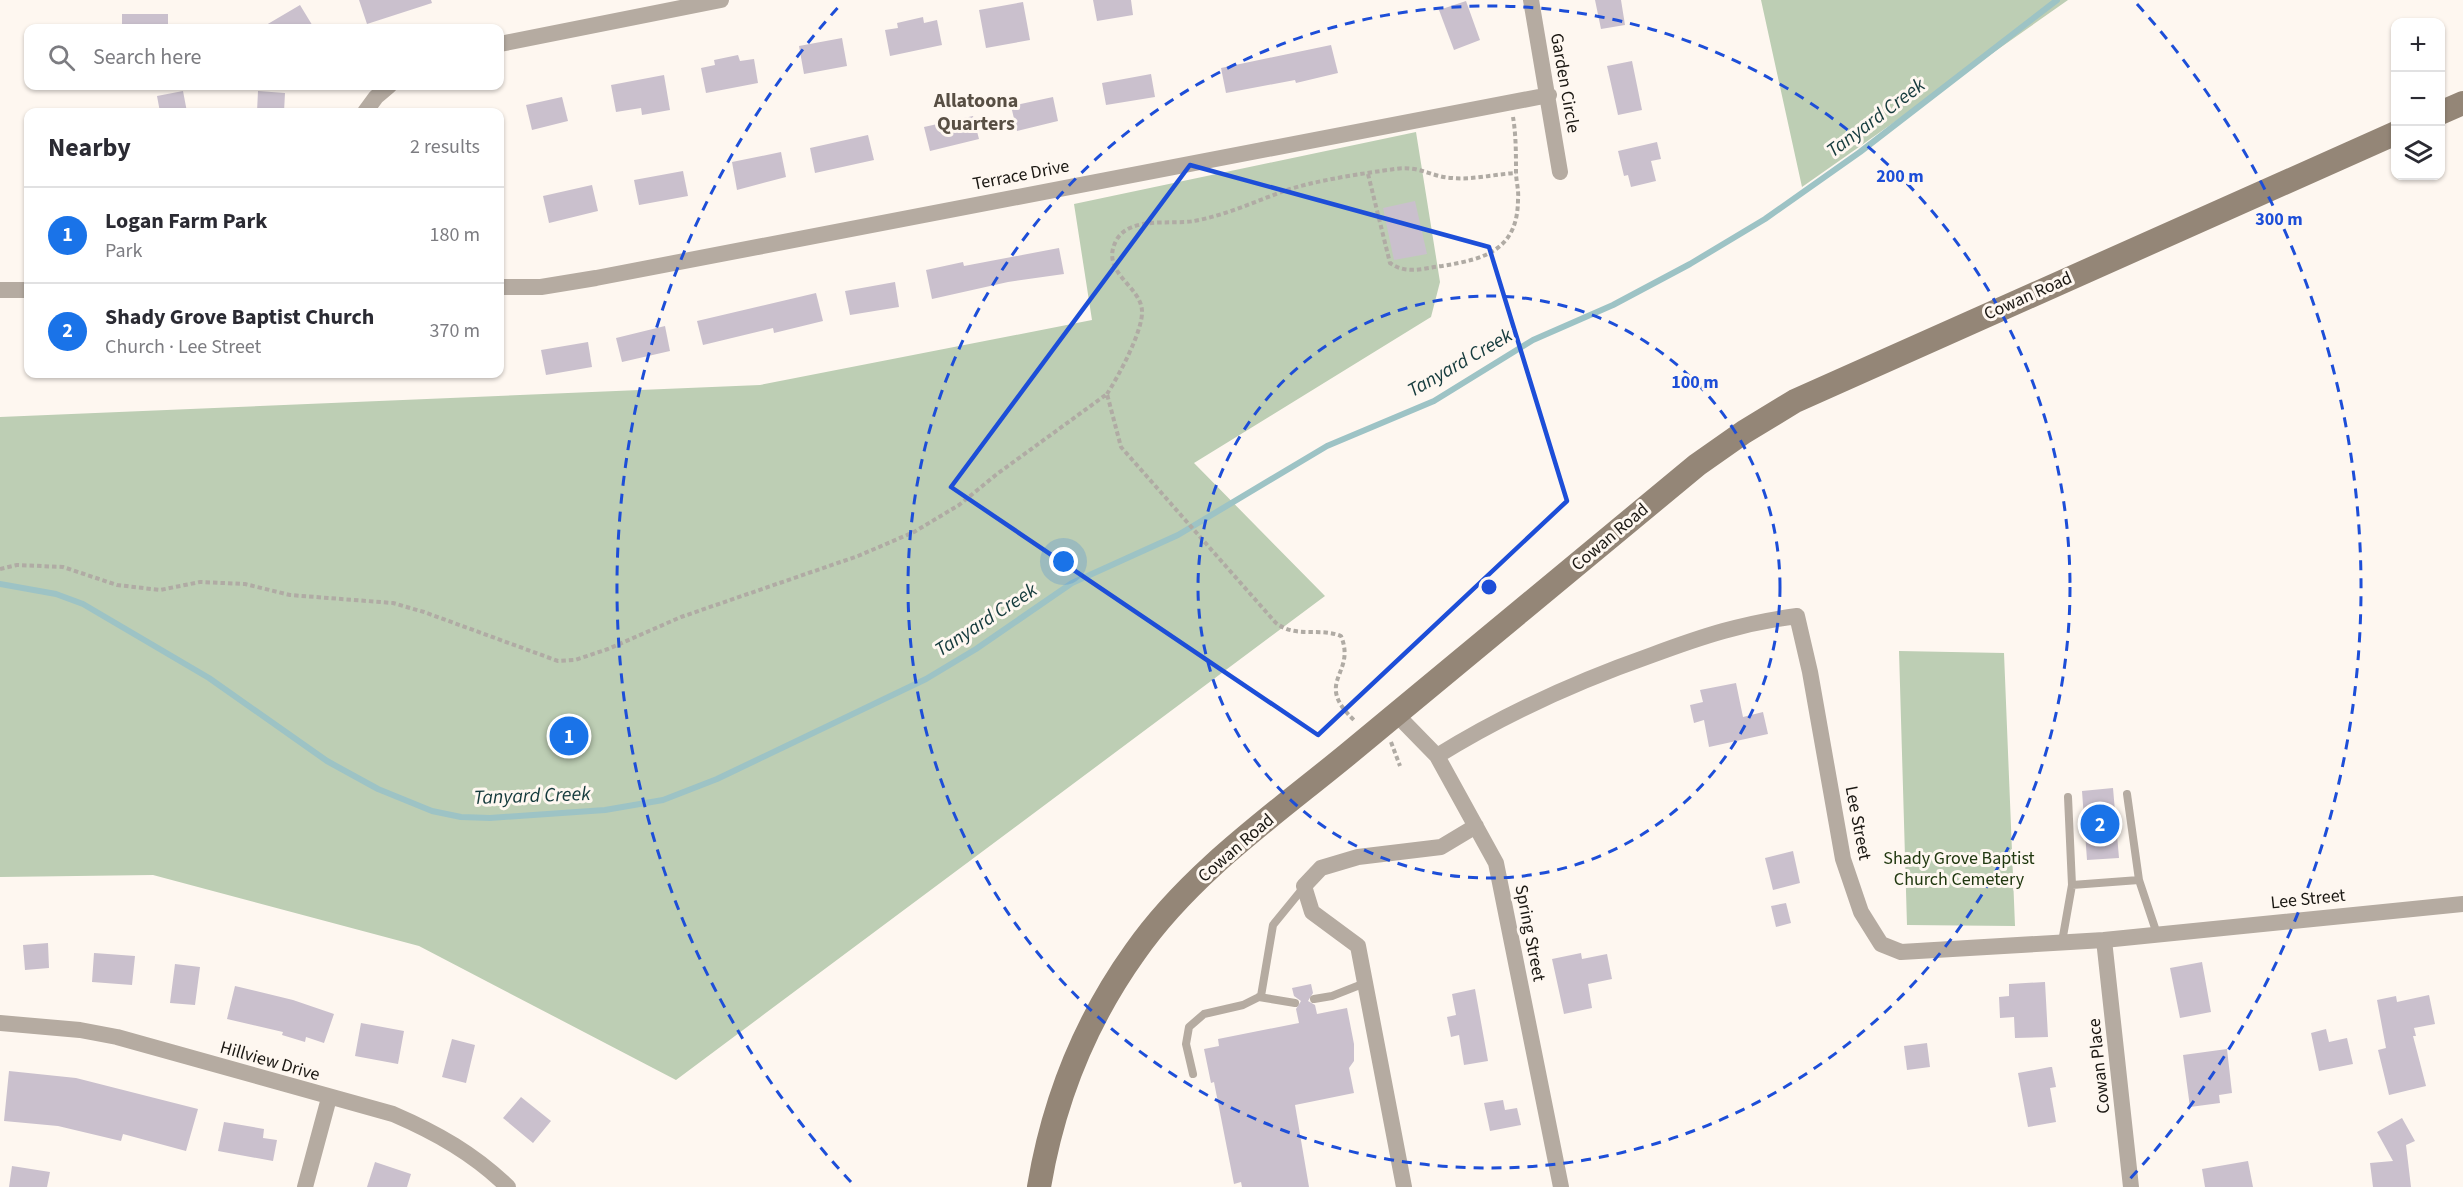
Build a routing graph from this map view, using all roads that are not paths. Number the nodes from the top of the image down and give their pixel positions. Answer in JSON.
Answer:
{"nodes":[{"id":1,"x":721,"y":0,"type":"edge"},
{"id":2,"x":1531,"y":0,"type":"edge"},
{"id":3,"x":504,"y":43,"type":"edge"},
{"id":4,"x":384,"y":90,"type":"edge"},
{"id":5,"x":1549,"y":95,"type":"junction"},
{"id":6,"x":2463,"y":103,"type":"edge"},
{"id":7,"x":368,"y":108,"type":"edge"},
{"id":8,"x":2445,"y":111,"type":"edge"},
{"id":9,"x":2391,"y":135,"type":"edge"},
{"id":10,"x":1560,"y":172,"type":"dead end"},
{"id":11,"x":504,"y":287,"type":"edge"},
{"id":12,"x":0,"y":290,"type":"edge"},
{"id":13,"x":24,"y":290,"type":"edge"},
{"id":14,"x":1388,"y":721,"type":"junction"},
{"id":15,"x":1437,"y":756,"type":"junction"},
{"id":16,"x":2127,"y":794,"type":"dead end"},
{"id":17,"x":2068,"y":797,"type":"dead end"},
{"id":18,"x":1476,"y":826,"type":"junction"},
{"id":19,"x":2139,"y":880,"type":"junction"},
{"id":20,"x":2072,"y":885,"type":"junction"},
{"id":21,"x":1304,"y":886,"type":"junction"},
{"id":22,"x":2463,"y":904,"type":"edge"},
{"id":23,"x":2157,"y":934,"type":"junction"},
{"id":24,"x":2104,"y":940,"type":"junction"},
{"id":25,"x":2062,"y":942,"type":"junction"},
{"id":26,"x":1365,"y":983,"type":"junction"},
{"id":27,"x":1259,"y":997,"type":"junction"},
{"id":28,"x":1314,"y":999,"type":"dead end"},
{"id":29,"x":1295,"y":1003,"type":"dead end"},
{"id":30,"x":0,"y":1023,"type":"edge"},
{"id":31,"x":1193,"y":1074,"type":"dead end"},
{"id":32,"x":329,"y":1098,"type":"junction"},
{"id":33,"x":305,"y":1187,"type":"edge"},
{"id":34,"x":508,"y":1187,"type":"edge"},
{"id":35,"x":1039,"y":1187,"type":"edge"},
{"id":36,"x":1404,"y":1187,"type":"edge"},
{"id":37,"x":1561,"y":1187,"type":"edge"},
{"id":38,"x":2132,"y":1187,"type":"edge"}],
"edges":[{"from":1,"to":3,"type":"street"},
{"from":2,"to":5,"type":"street","name":"Garden Circle"},
{"from":4,"to":7,"type":"street"},
{"from":5,"to":10,"type":"street","name":"Garden Circle"},
{"from":5,"to":11,"type":"street","name":"Terrace Drive"},
{"from":6,"to":8,"type":"main road"},
{"from":9,"to":14,"type":"main road","name":"Cowan Road"},
{"from":12,"to":13,"type":"street"},
{"from":14,"to":15,"type":"street","name":"Spring Street"},
{"from":14,"to":35,"type":"main road","name":"Cowan Road"},
{"from":15,"to":18,"type":"street","name":"Spring Street"},
{"from":15,"to":25,"type":"street","name":"Lee Street"},
{"from":16,"to":19,"type":"lane"},
{"from":17,"to":20,"type":"lane"},
{"from":18,"to":21,"type":"street"},
{"from":18,"to":37,"type":"street","name":"Spring Street"},
{"from":19,"to":20,"type":"lane"},
{"from":19,"to":23,"type":"lane"},
{"from":20,"to":25,"type":"lane"},
{"from":21,"to":26,"type":"street"},
{"from":21,"to":27,"type":"lane"},
{"from":22,"to":23,"type":"street","name":"Lee Street"},
{"from":23,"to":24,"type":"street","name":"Lee Street"},
{"from":24,"to":25,"type":"street","name":"Lee Street"},
{"from":24,"to":38,"type":"street","name":"Cowan Place"},
{"from":26,"to":28,"type":"lane"},
{"from":26,"to":36,"type":"street"},
{"from":27,"to":29,"type":"lane"},
{"from":27,"to":31,"type":"lane"},
{"from":30,"to":32,"type":"street","name":"Hillview Drive"},
{"from":32,"to":33,"type":"street"},
{"from":32,"to":34,"type":"street","name":"Hillview Drive"}]}
